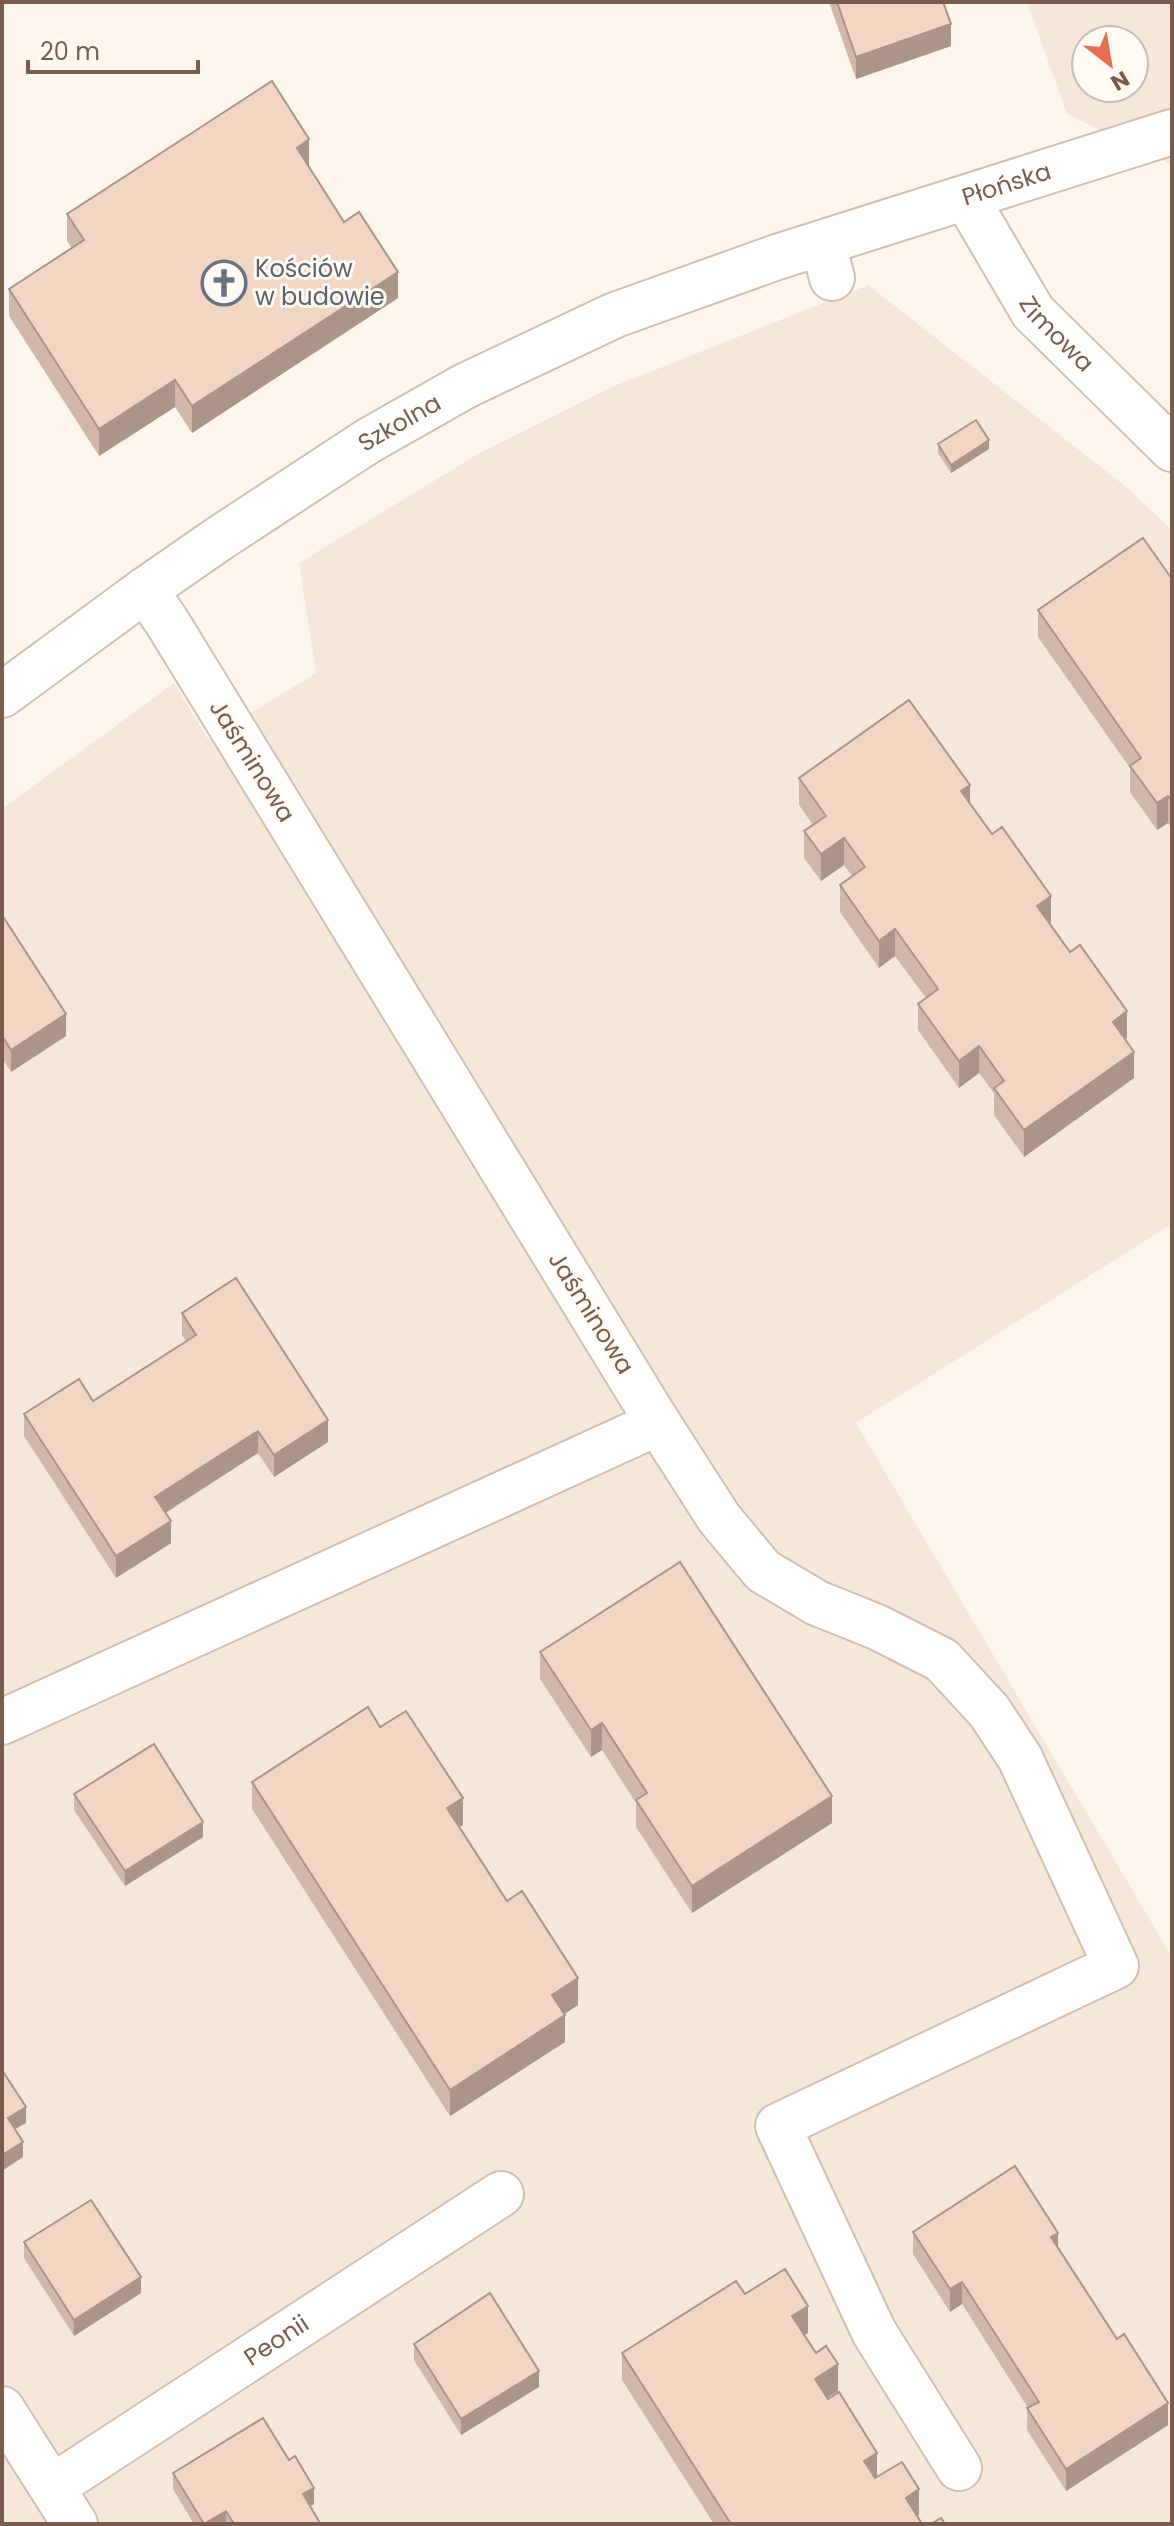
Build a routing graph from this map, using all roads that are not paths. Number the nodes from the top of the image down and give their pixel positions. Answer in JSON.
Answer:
{"nodes":[{"id":1,"x":1172,"y":132,"type":"edge"},
{"id":2,"x":966,"y":198,"type":"junction"},
{"id":3,"x":833,"y":252,"type":"joint"},
{"id":4,"x":1172,"y":449,"type":"edge"},
{"id":5,"x":145,"y":590,"type":"junction"},
{"id":6,"x":2,"y":695,"type":"edge"},
{"id":7,"x":658,"y":1423,"type":"junction"},
{"id":8,"x":2,"y":1722,"type":"edge"},
{"id":9,"x":501,"y":2194,"type":"dead end"},
{"id":10,"x":2,"y":2409,"type":"edge"},
{"id":11,"x":959,"y":2468,"type":"dead end"},
{"id":12,"x":52,"y":2487,"type":"junction"},
{"id":13,"x":75,"y":2524,"type":"edge"}],
"edges":[{"from":1,"to":2,"type":"street","name":"Płońska"},
{"from":2,"to":3,"type":"street","name":"Płońska"},
{"from":2,"to":4,"type":"street","name":"Zimowa"},
{"from":3,"to":5,"type":"street","name":"Szkolna"},
{"from":5,"to":6,"type":"street","name":"Szkolna"},
{"from":5,"to":7,"type":"street","name":"Jaśminowa"},
{"from":7,"to":8,"type":"street"},
{"from":7,"to":11,"type":"street","name":"Jaśminowa"},
{"from":9,"to":12,"type":"street","name":"Peonii"},
{"from":10,"to":12,"type":"street"},
{"from":12,"to":13,"type":"street"}]}
